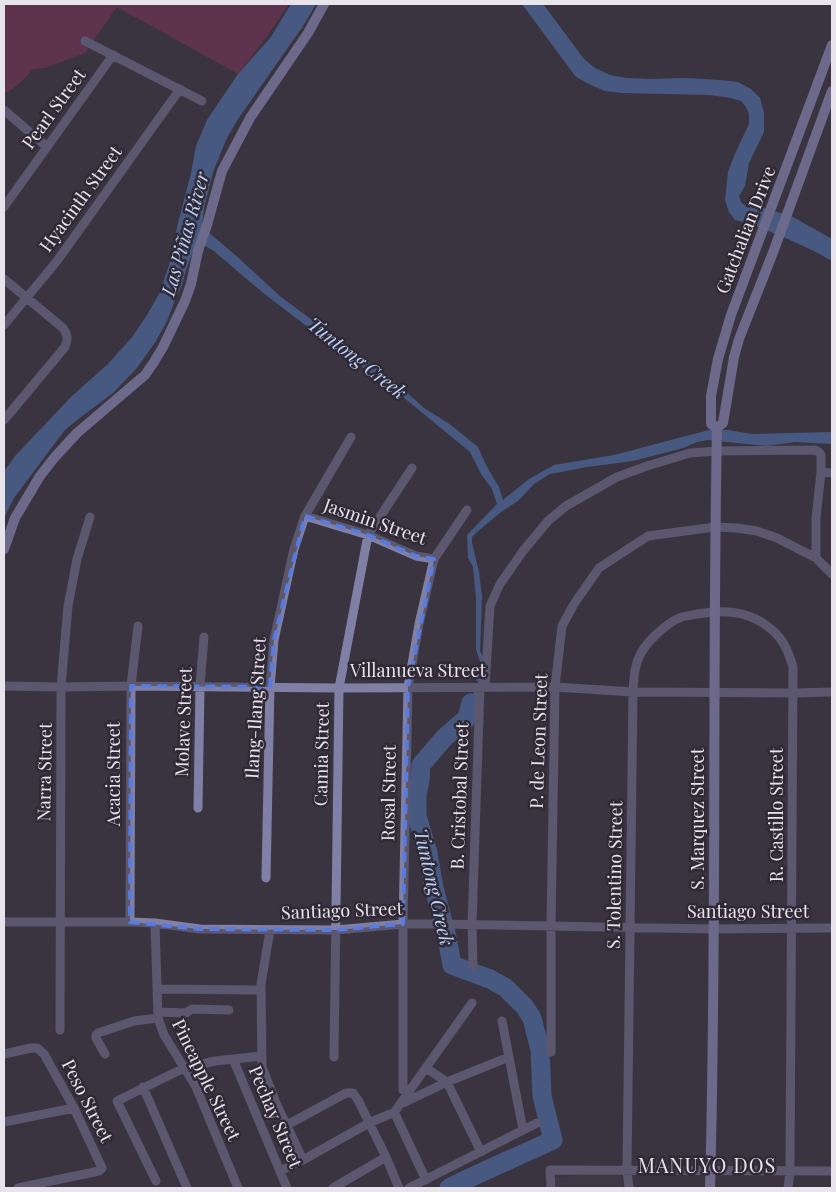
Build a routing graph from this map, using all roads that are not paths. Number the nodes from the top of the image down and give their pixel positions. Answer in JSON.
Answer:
{"nodes":[{"id":1,"x":324,"y":4,"type":"edge"},
{"id":2,"x":85,"y":41,"type":"dead end"},
{"id":3,"x":832,"y":46,"type":"edge"},
{"id":4,"x":112,"y":55,"type":"junction"},
{"id":5,"x":180,"y":89,"type":"junction"},
{"id":6,"x":832,"y":91,"type":"edge"},
{"id":7,"x":202,"y":101,"type":"dead end"},
{"id":8,"x":4,"y":110,"type":"edge"},
{"id":9,"x":47,"y":146,"type":"junction"},
{"id":10,"x":4,"y":207,"type":"edge"},
{"id":11,"x":4,"y":279,"type":"edge"},
{"id":12,"x":26,"y":298,"type":"junction"},
{"id":13,"x":4,"y":325,"type":"edge"},
{"id":14,"x":711,"y":396,"type":"junction"},
{"id":15,"x":726,"y":399,"type":"junction"},
{"id":16,"x":4,"y":420,"type":"edge"},
{"id":17,"x":717,"y":429,"type":"junction"},
{"id":18,"x":352,"y":437,"type":"dead end"},
{"id":19,"x":717,"y":447,"type":"junction"},
{"id":20,"x":412,"y":468,"type":"dead end"},
{"id":21,"x":821,"y":472,"type":"junction"},
{"id":22,"x":832,"y":473,"type":"edge"},
{"id":23,"x":467,"y":510,"type":"dead end"},
{"id":24,"x":90,"y":516,"type":"dead end"},
{"id":25,"x":305,"y":516,"type":"junction"},
{"id":26,"x":715,"y":527,"type":"junction"},
{"id":27,"x":368,"y":535,"type":"junction"},
{"id":28,"x":4,"y":548,"type":"edge"},
{"id":29,"x":816,"y":558,"type":"junction"},
{"id":30,"x":434,"y":559,"type":"junction"},
{"id":31,"x":832,"y":574,"type":"edge"},
{"id":32,"x":716,"y":611,"type":"junction"},
{"id":33,"x":138,"y":626,"type":"dead end"},
{"id":34,"x":204,"y":637,"type":"dead end"},
{"id":35,"x":4,"y":686,"type":"edge"},
{"id":36,"x":131,"y":686,"type":"junction"},
{"id":37,"x":200,"y":686,"type":"junction"},
{"id":38,"x":62,"y":687,"type":"junction"},
{"id":39,"x":270,"y":687,"type":"junction"},
{"id":40,"x":408,"y":687,"type":"junction"},
{"id":41,"x":479,"y":687,"type":"junction"},
{"id":42,"x":555,"y":687,"type":"junction"},
{"id":43,"x":339,"y":688,"type":"junction"},
{"id":44,"x":633,"y":692,"type":"junction"},
{"id":45,"x":832,"y":692,"type":"edge"},
{"id":46,"x":715,"y":693,"type":"junction"},
{"id":47,"x":794,"y":693,"type":"junction"},
{"id":48,"x":198,"y":808,"type":"dead end"},
{"id":49,"x":266,"y":878,"type":"dead end"},
{"id":50,"x":4,"y":922,"type":"edge"},
{"id":51,"x":130,"y":922,"type":"junction"},
{"id":52,"x":61,"y":923,"type":"junction"},
{"id":53,"x":155,"y":923,"type":"junction"},
{"id":54,"x":403,"y":924,"type":"junction"},
{"id":55,"x":472,"y":924,"type":"junction"},
{"id":56,"x":551,"y":926,"type":"junction"},
{"id":57,"x":630,"y":927,"type":"junction"},
{"id":58,"x":713,"y":928,"type":"junction"},
{"id":59,"x":792,"y":928,"type":"junction"},
{"id":60,"x":832,"y":928,"type":"edge"},
{"id":61,"x":270,"y":930,"type":"junction"},
{"id":62,"x":336,"y":930,"type":"junction"},
{"id":63,"x":473,"y":966,"type":"dead end"},
{"id":64,"x":157,"y":989,"type":"junction"},
{"id":65,"x":261,"y":990,"type":"junction"},
{"id":66,"x":472,"y":1003,"type":"dead end"},
{"id":67,"x":229,"y":1010,"type":"dead end"},
{"id":68,"x":158,"y":1015,"type":"junction"},
{"id":69,"x":502,"y":1021,"type":"dead end"},
{"id":70,"x":60,"y":1030,"type":"dead end"},
{"id":71,"x":551,"y":1052,"type":"dead end"},
{"id":72,"x":4,"y":1054,"type":"edge"},
{"id":73,"x":104,"y":1054,"type":"dead end"},
{"id":74,"x":262,"y":1056,"type":"junction"},
{"id":75,"x":334,"y":1057,"type":"dead end"},
{"id":76,"x":509,"y":1057,"type":"junction"},
{"id":77,"x":233,"y":1059,"type":"junction"},
{"id":78,"x":184,"y":1068,"type":"junction"},
{"id":79,"x":426,"y":1068,"type":"junction"},
{"id":80,"x":447,"y":1082,"type":"junction"},
{"id":81,"x":143,"y":1087,"type":"junction"},
{"id":82,"x":403,"y":1090,"type":"dead end"},
{"id":83,"x":400,"y":1104,"type":"junction"},
{"id":84,"x":74,"y":1108,"type":"junction"},
{"id":85,"x":393,"y":1114,"type":"junction"},
{"id":86,"x":4,"y":1122,"type":"edge"},
{"id":87,"x":369,"y":1123,"type":"junction"},
{"id":88,"x":537,"y":1123,"type":"dead end"},
{"id":89,"x":287,"y":1125,"type":"junction"},
{"id":90,"x":523,"y":1130,"type":"junction"},
{"id":91,"x":481,"y":1152,"type":"junction"},
{"id":92,"x":386,"y":1158,"type":"junction"},
{"id":93,"x":304,"y":1160,"type":"junction"},
{"id":94,"x":628,"y":1170,"type":"junction"},
{"id":95,"x":711,"y":1170,"type":"junction"},
{"id":96,"x":280,"y":1171,"type":"junction"},
{"id":97,"x":790,"y":1171,"type":"junction"},
{"id":98,"x":832,"y":1172,"type":"edge"},
{"id":99,"x":426,"y":1180,"type":"junction"},
{"id":100,"x":156,"y":1181,"type":"dead end"},
{"id":101,"x":396,"y":1187,"type":"edge"},
{"id":102,"x":18,"y":1188,"type":"edge"},
{"id":103,"x":187,"y":1188,"type":"edge"},
{"id":104,"x":238,"y":1188,"type":"edge"},
{"id":105,"x":287,"y":1188,"type":"edge"},
{"id":106,"x":334,"y":1188,"type":"edge"},
{"id":107,"x":409,"y":1188,"type":"edge"},
{"id":108,"x":551,"y":1188,"type":"edge"},
{"id":109,"x":629,"y":1188,"type":"edge"},
{"id":110,"x":710,"y":1188,"type":"edge"},
{"id":111,"x":788,"y":1188,"type":"edge"}],
"edges":[{"from":1,"to":28,"type":"street"},
{"from":2,"to":4,"type":"street"},
{"from":3,"to":14,"type":"street","name":"Gatchalian Drive"},
{"from":4,"to":5,"type":"street"},
{"from":4,"to":9,"type":"street","name":"Pearl Street"},
{"from":5,"to":7,"type":"street"},
{"from":5,"to":12,"type":"street","name":"Hyacinth Street"},
{"from":6,"to":15,"type":"street","name":"Gatchalian Drive"},
{"from":8,"to":9,"type":"street"},
{"from":9,"to":10,"type":"street","name":"Pearl Street"},
{"from":11,"to":12,"type":"street"},
{"from":12,"to":13,"type":"street","name":"Hyacinth Street"},
{"from":12,"to":16,"type":"street"},
{"from":14,"to":15,"type":"street"},
{"from":14,"to":17,"type":"street","name":"Gatchalian Drive"},
{"from":15,"to":17,"type":"street","name":"Gatchalian Drive"},
{"from":17,"to":19,"type":"street","name":"Gatchalian Drive"},
{"from":18,"to":25,"type":"street","name":"Ilang-Ilang Street"},
{"from":19,"to":21,"type":"street","name":"B. Cristobal Street"},
{"from":19,"to":26,"type":"street","name":"S. Marquez Street"},
{"from":19,"to":41,"type":"street","name":"B. Cristobal Street"},
{"from":20,"to":27,"type":"street","name":"Camia Street"},
{"from":21,"to":22,"type":"street"},
{"from":21,"to":29,"type":"street"},
{"from":23,"to":30,"type":"street","name":"Rosal Street"},
{"from":24,"to":38,"type":"street","name":"Narra Street"},
{"from":25,"to":27,"type":"street","name":"Jasmin Street"},
{"from":25,"to":39,"type":"street","name":"Ilang-Ilang Street"},
{"from":26,"to":29,"type":"street","name":"P. de Leon Street"},
{"from":26,"to":32,"type":"street","name":"S. Marquez Street"},
{"from":26,"to":42,"type":"street","name":"P. de Leon Street"},
{"from":27,"to":30,"type":"street","name":"Jasmin Street"},
{"from":27,"to":43,"type":"street","name":"Camia Street"},
{"from":29,"to":31,"type":"street","name":"P. de Leon Street"},
{"from":30,"to":40,"type":"street","name":"Rosal Street"},
{"from":32,"to":44,"type":"street","name":"S. Tolentino Street"},
{"from":32,"to":46,"type":"street","name":"S. Marquez Street"},
{"from":32,"to":47,"type":"street","name":"R. Castillo Street"},
{"from":33,"to":36,"type":"street","name":"Acacia Street"},
{"from":34,"to":37,"type":"street","name":"Molave Street"},
{"from":35,"to":38,"type":"street","name":"Villanueva Street"},
{"from":36,"to":37,"type":"street","name":"Villanueva Street"},
{"from":36,"to":38,"type":"street","name":"Villanueva Street"},
{"from":36,"to":51,"type":"street","name":"Acacia Street"},
{"from":37,"to":39,"type":"street","name":"Villanueva Street"},
{"from":37,"to":48,"type":"street","name":"Molave Street"},
{"from":38,"to":52,"type":"street","name":"Narra Street"},
{"from":39,"to":43,"type":"street","name":"Villanueva Street"},
{"from":39,"to":49,"type":"street","name":"Ilang-Ilang Street"},
{"from":40,"to":41,"type":"street","name":"Villanueva Street"},
{"from":40,"to":43,"type":"street","name":"Villanueva Street"},
{"from":40,"to":54,"type":"street","name":"Rosal Street"},
{"from":41,"to":42,"type":"street","name":"Villanueva Street"},
{"from":41,"to":55,"type":"street","name":"B. Cristobal Street"},
{"from":42,"to":44,"type":"street","name":"Villanueva Street"},
{"from":42,"to":56,"type":"street","name":"P. de Leon Street"},
{"from":43,"to":62,"type":"street","name":"Camia Street"},
{"from":44,"to":46,"type":"street","name":"Villanueva Street"},
{"from":44,"to":57,"type":"street","name":"S. Tolentino Street"},
{"from":45,"to":47,"type":"street","name":"Villanueva Street"},
{"from":46,"to":47,"type":"street","name":"Villanueva Street"},
{"from":46,"to":58,"type":"street","name":"S. Marquez Street"},
{"from":47,"to":59,"type":"street","name":"R. Castillo Street"},
{"from":50,"to":52,"type":"street","name":"Santiago Street"},
{"from":51,"to":52,"type":"street","name":"Santiago Street"},
{"from":51,"to":53,"type":"street","name":"Santiago Street"},
{"from":52,"to":70,"type":"street","name":"Narra Street"},
{"from":53,"to":61,"type":"street","name":"Santiago Street"},
{"from":53,"to":64,"type":"street","name":"Pineapple Street"},
{"from":54,"to":55,"type":"street","name":"Santiago Street"},
{"from":54,"to":62,"type":"street","name":"Santiago Street"},
{"from":54,"to":82,"type":"street","name":"Rosal Street"},
{"from":55,"to":56,"type":"street","name":"Santiago Street"},
{"from":55,"to":63,"type":"street","name":"B. Cristobal Street"},
{"from":56,"to":57,"type":"street","name":"Santiago Street"},
{"from":56,"to":71,"type":"street","name":"P. de Leon Street"},
{"from":57,"to":58,"type":"street","name":"Santiago Street"},
{"from":57,"to":94,"type":"street","name":"S. Tolentino Street"},
{"from":58,"to":59,"type":"street","name":"Santiago Street"},
{"from":58,"to":95,"type":"street","name":"S. Marquez Street"},
{"from":59,"to":60,"type":"street","name":"Santiago Street"},
{"from":59,"to":97,"type":"street","name":"R. Castillo Street"},
{"from":61,"to":62,"type":"street","name":"Santiago Street"},
{"from":61,"to":65,"type":"street"},
{"from":62,"to":75,"type":"street","name":"Camia Street"},
{"from":64,"to":65,"type":"street"},
{"from":64,"to":68,"type":"street","name":"Pineapple Street"},
{"from":65,"to":74,"type":"street"},
{"from":66,"to":79,"type":"street"},
{"from":67,"to":68,"type":"street"},
{"from":68,"to":73,"type":"street"},
{"from":68,"to":78,"type":"street","name":"Pineapple Street"},
{"from":69,"to":76,"type":"street"},
{"from":72,"to":84,"type":"street","name":"Peso Street"},
{"from":74,"to":77,"type":"street"},
{"from":74,"to":89,"type":"street"},
{"from":76,"to":80,"type":"street"},
{"from":76,"to":90,"type":"street"},
{"from":77,"to":78,"type":"street"},
{"from":77,"to":96,"type":"street","name":"Pechay Street"},
{"from":78,"to":81,"type":"street"},
{"from":78,"to":104,"type":"street","name":"Pineapple Street"},
{"from":79,"to":80,"type":"street"},
{"from":79,"to":83,"type":"street"},
{"from":80,"to":83,"type":"street"},
{"from":80,"to":91,"type":"street"},
{"from":81,"to":100,"type":"street"},
{"from":81,"to":103,"type":"street"},
{"from":83,"to":85,"type":"street"},
{"from":84,"to":86,"type":"street"},
{"from":84,"to":102,"type":"street","name":"Peso Street"},
{"from":85,"to":87,"type":"street"},
{"from":85,"to":99,"type":"street"},
{"from":87,"to":89,"type":"street"},
{"from":87,"to":92,"type":"street"},
{"from":87,"to":93,"type":"street"},
{"from":88,"to":90,"type":"street"},
{"from":89,"to":93,"type":"street"},
{"from":90,"to":91,"type":"street"},
{"from":91,"to":99,"type":"street"},
{"from":92,"to":101,"type":"street"},
{"from":92,"to":106,"type":"street"},
{"from":93,"to":96,"type":"street"},
{"from":94,"to":95,"type":"street"},
{"from":94,"to":108,"type":"street"},
{"from":94,"to":109,"type":"street","name":"S. Tolentino Street"},
{"from":95,"to":97,"type":"street"},
{"from":95,"to":110,"type":"street","name":"S. Marquez Street"},
{"from":96,"to":105,"type":"street","name":"Pechay Street"},
{"from":97,"to":98,"type":"street"},
{"from":97,"to":111,"type":"street","name":"R. Castillo Street"},
{"from":99,"to":107,"type":"street"}]}
